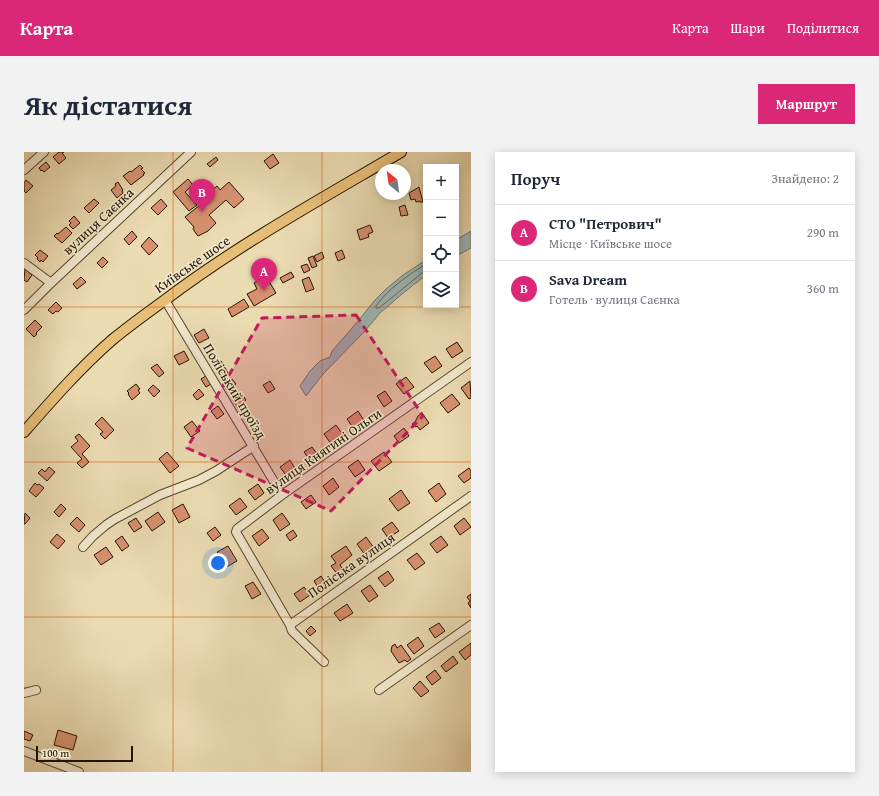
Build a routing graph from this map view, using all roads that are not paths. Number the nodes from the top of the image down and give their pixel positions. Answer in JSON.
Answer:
{"nodes":[{"id":1,"x":44,"y":152,"type":"edge"},
{"id":2,"x":191,"y":152,"type":"edge"},
{"id":3,"x":401,"y":152,"type":"edge"},
{"id":4,"x":24,"y":170,"type":"edge"},
{"id":5,"x":24,"y":263,"type":"edge"},
{"id":6,"x":51,"y":283,"type":"junction"},
{"id":7,"x":165,"y":300,"type":"junction"},
{"id":8,"x":24,"y":310,"type":"edge"},
{"id":9,"x":471,"y":362,"type":"edge"},
{"id":10,"x":24,"y":432,"type":"edge"},
{"id":11,"x":254,"y":446,"type":"junction"},
{"id":12,"x":282,"y":495,"type":"junction"},
{"id":13,"x":471,"y":496,"type":"edge"},
{"id":14,"x":83,"y":547,"type":"dead end"},
{"id":15,"x":290,"y":625,"type":"junction"},
{"id":16,"x":471,"y":625,"type":"edge"},
{"id":17,"x":324,"y":662,"type":"dead end"},
{"id":18,"x":36,"y":690,"type":"dead end"},
{"id":19,"x":380,"y":690,"type":"dead end"},
{"id":20,"x":24,"y":693,"type":"edge"},
{"id":21,"x":24,"y":751,"type":"edge"},
{"id":22,"x":79,"y":772,"type":"edge"}],
"edges":[{"from":1,"to":4,"type":"street"},
{"from":2,"to":6,"type":"street","name":"вулиця Саєнка"},
{"from":3,"to":7,"type":"main road","name":"Київське шосе"},
{"from":5,"to":6,"type":"street"},
{"from":6,"to":8,"type":"street","name":"вулиця Саєнка"},
{"from":7,"to":10,"type":"main road","name":"Київське шосе"},
{"from":7,"to":11,"type":"street","name":"Поліський проїзд"},
{"from":9,"to":12,"type":"street","name":"вулиця Княгині Ольги"},
{"from":11,"to":12,"type":"street","name":"Поліський проїзд"},
{"from":11,"to":14,"type":"street"},
{"from":12,"to":15,"type":"street","name":"вулиця Княгині Ольги"},
{"from":13,"to":15,"type":"street","name":"Поліська вулиця"},
{"from":15,"to":17,"type":"street"},
{"from":16,"to":19,"type":"street"},
{"from":18,"to":20,"type":"street"},
{"from":21,"to":22,"type":"street"}]}
